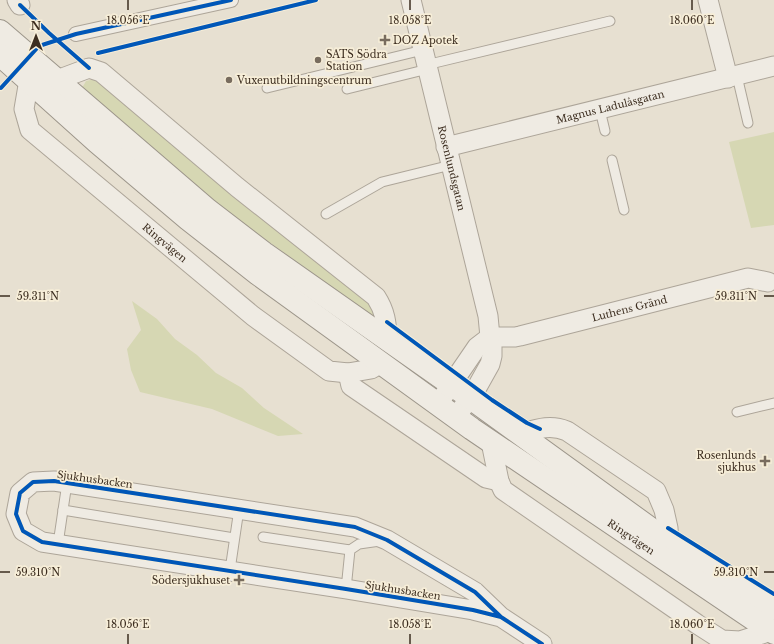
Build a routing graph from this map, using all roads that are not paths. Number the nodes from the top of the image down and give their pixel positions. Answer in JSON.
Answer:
{"nodes":[{"id":1,"x":231,"y":0,"type":"edge"},
{"id":2,"x":411,"y":0,"type":"edge"},
{"id":3,"x":708,"y":0,"type":"edge"},
{"id":4,"x":610,"y":21,"type":"dead end"},
{"id":5,"x":76,"y":34,"type":"dead end"},
{"id":6,"x":1,"y":40,"type":"edge"},
{"id":7,"x":426,"y":61,"type":"junction"},
{"id":8,"x":774,"y":66,"type":"edge"},
{"id":9,"x":732,"y":77,"type":"junction"},
{"id":10,"x":29,"y":80,"type":"junction"},
{"id":11,"x":57,"y":80,"type":"junction"},
{"id":12,"x":267,"y":88,"type":"dead end"},
{"id":13,"x":347,"y":89,"type":"dead end"},
{"id":14,"x":600,"y":110,"type":"junction"},
{"id":15,"x":748,"y":123,"type":"dead end"},
{"id":16,"x":605,"y":131,"type":"dead end"},
{"id":17,"x":446,"y":147,"type":"junction"},
{"id":18,"x":612,"y":160,"type":"dead end"},
{"id":19,"x":451,"y":165,"type":"junction"},
{"id":20,"x":624,"y":210,"type":"dead end"},
{"id":21,"x":326,"y":214,"type":"dead end"},
{"id":22,"x":768,"y":282,"type":"dead end"},
{"id":23,"x":490,"y":337,"type":"junction"},
{"id":24,"x":387,"y":340,"type":"junction"},
{"id":25,"x":381,"y":363,"type":"junction"},
{"id":26,"x":348,"y":373,"type":"junction"},
{"id":27,"x":452,"y":384,"type":"junction"},
{"id":28,"x":469,"y":397,"type":"junction"},
{"id":29,"x":774,"y":403,"type":"edge"},
{"id":30,"x":438,"y":404,"type":"junction"},
{"id":31,"x":737,"y":412,"type":"dead end"},
{"id":32,"x":456,"y":417,"type":"junction"},
{"id":33,"x":520,"y":434,"type":"junction"},
{"id":34,"x":491,"y":442,"type":"junction"},
{"id":35,"x":499,"y":481,"type":"junction"},
{"id":36,"x":67,"y":483,"type":"junction"},
{"id":37,"x":239,"y":509,"type":"junction"},
{"id":38,"x":63,"y":510,"type":"junction"},
{"id":39,"x":263,"y":536,"type":"dead end"},
{"id":40,"x":234,"y":538,"type":"junction"},
{"id":41,"x":387,"y":540,"type":"junction"},
{"id":42,"x":669,"y":542,"type":"junction"},
{"id":43,"x":58,"y":544,"type":"junction"},
{"id":44,"x":350,"y":550,"type":"junction"},
{"id":45,"x":230,"y":570,"type":"junction"},
{"id":46,"x":346,"y":589,"type":"junction"},
{"id":47,"x":774,"y":609,"type":"edge"},
{"id":48,"x":501,"y":617,"type":"junction"},
{"id":49,"x":773,"y":632,"type":"edge"},
{"id":50,"x":534,"y":642,"type":"edge"}],
"edges":[{"from":1,"to":5,"type":"street"},
{"from":2,"to":7,"type":"street","name":"Rosenlundsgatan"},
{"from":3,"to":9,"type":"street"},
{"from":4,"to":7,"type":"lane"},
{"from":6,"to":10,"type":"main road","name":"Ringvägen"},
{"from":6,"to":11,"type":"main road","name":"Ringvägen"},
{"from":7,"to":12,"type":"lane"},
{"from":7,"to":13,"type":"lane"},
{"from":7,"to":17,"type":"street","name":"Rosenlundsgatan"},
{"from":8,"to":9,"type":"street","name":"Magnus Ladulåsgatan"},
{"from":9,"to":14,"type":"street","name":"Magnus Ladulåsgatan"},
{"from":9,"to":15,"type":"lane"},
{"from":10,"to":25,"type":"main road","name":"Ringvägen"},
{"from":10,"to":26,"type":"street","name":"Ringvägen"},
{"from":11,"to":24,"type":"main road","name":"Ringvägen"},
{"from":11,"to":24,"type":"street"},
{"from":14,"to":16,"type":"lane"},
{"from":14,"to":17,"type":"street","name":"Magnus Ladulåsgatan"},
{"from":17,"to":19,"type":"street","name":"Rosenlundsgatan"},
{"from":18,"to":20,"type":"lane"},
{"from":19,"to":21,"type":"lane"},
{"from":19,"to":23,"type":"street","name":"Rosenlundsgatan"},
{"from":22,"to":23,"type":"street","name":"Luthens Gränd"},
{"from":23,"to":27,"type":"street"},
{"from":23,"to":28,"type":"street","name":"Rosenlundsgatan"},
{"from":24,"to":27,"type":"main road","name":"Ringvägen"},
{"from":25,"to":26,"type":"street","name":"Ringvägen"},
{"from":25,"to":30,"type":"main road","name":"Ringvägen"},
{"from":26,"to":35,"type":"street"},
{"from":27,"to":28,"type":"main road","name":"Ringvägen"},
{"from":27,"to":30,"type":"street"},
{"from":28,"to":32,"type":"street","name":"Rosenlundsgatan"},
{"from":28,"to":33,"type":"main road","name":"Ringvägen"},
{"from":29,"to":31,"type":"lane"},
{"from":30,"to":32,"type":"main road","name":"Ringvägen"},
{"from":32,"to":34,"type":"main road","name":"Ringvägen"},
{"from":33,"to":42,"type":"main road","name":"Ringvägen"},
{"from":33,"to":42,"type":"street","name":"Ringvägen"},
{"from":34,"to":35,"type":"street","name":"Ringvägen"},
{"from":34,"to":49,"type":"main road","name":"Ringvägen"},
{"from":35,"to":49,"type":"street","name":"Ringvägen"},
{"from":36,"to":37,"type":"street","name":"Sjukhusbacken"},
{"from":36,"to":38,"type":"lane"},
{"from":36,"to":43,"type":"street","name":"Sjukhusbacken"},
{"from":37,"to":40,"type":"lane"},
{"from":37,"to":41,"type":"street","name":"Sjukhusbacken"},
{"from":38,"to":40,"type":"lane"},
{"from":38,"to":43,"type":"lane"},
{"from":39,"to":44,"type":"lane"},
{"from":40,"to":45,"type":"lane"},
{"from":41,"to":44,"type":"lane"},
{"from":41,"to":48,"type":"street","name":"Sjukhusbacken"},
{"from":42,"to":47,"type":"main road","name":"Ringvägen"},
{"from":43,"to":45,"type":"street","name":"Sjukhusbacken"},
{"from":44,"to":46,"type":"lane"},
{"from":45,"to":46,"type":"street","name":"Sjukhusbacken"},
{"from":46,"to":48,"type":"street","name":"Sjukhusbacken"},
{"from":48,"to":50,"type":"street","name":"Sjukhusbacken"}]}
